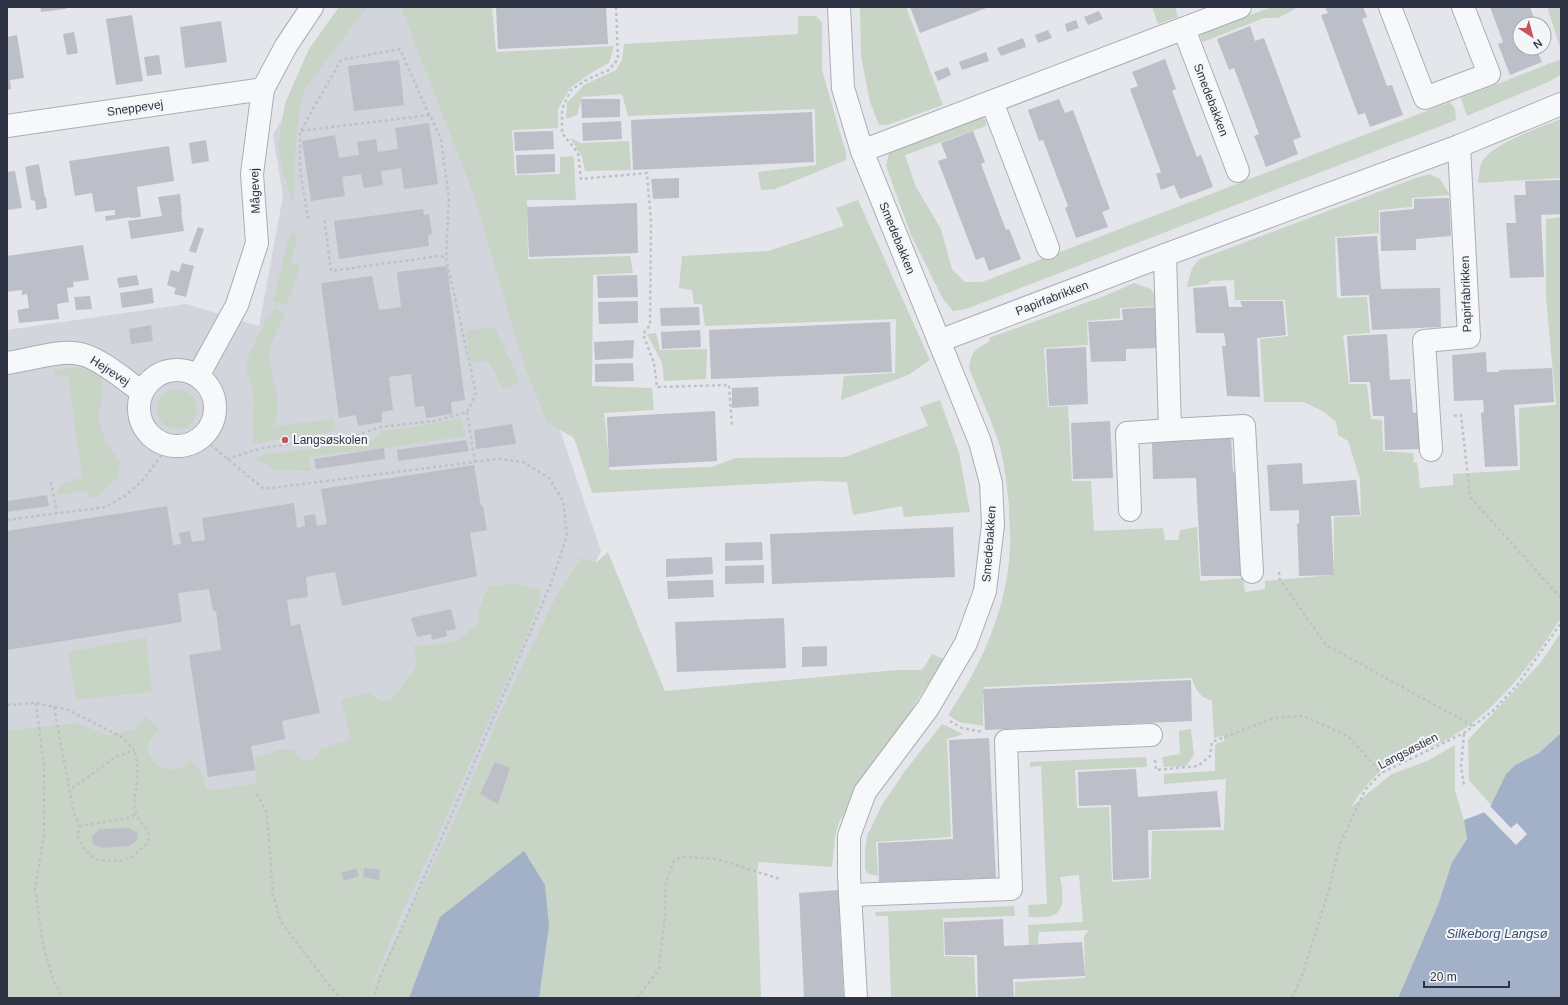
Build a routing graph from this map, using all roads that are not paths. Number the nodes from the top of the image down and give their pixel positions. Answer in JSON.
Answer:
{"nodes":[{"id":1,"x":312,"y":7,"type":"edge"},
{"id":2,"x":838,"y":7,"type":"edge"},
{"id":3,"x":1240,"y":7,"type":"edge"},
{"id":4,"x":1390,"y":7,"type":"edge"},
{"id":5,"x":1464,"y":7,"type":"edge"},
{"id":6,"x":1184,"y":28,"type":"junction"},
{"id":7,"x":263,"y":89,"type":"junction"},
{"id":8,"x":992,"y":102,"type":"junction"},
{"id":9,"x":1561,"y":104,"type":"edge"},
{"id":10,"x":7,"y":126,"type":"edge"},
{"id":11,"x":1459,"y":146,"type":"junction"},
{"id":12,"x":862,"y":151,"type":"junction"},
{"id":13,"x":1238,"y":171,"type":"dead end"},
{"id":14,"x":1048,"y":248,"type":"dead end"},
{"id":15,"x":1165,"y":255,"type":"junction"},
{"id":16,"x":939,"y":341,"type":"junction"},
{"id":17,"x":7,"y":363,"type":"edge"},
{"id":18,"x":198,"y":376,"type":"junction"},
{"id":19,"x":142,"y":392,"type":"junction"},
{"id":20,"x":1170,"y":430,"type":"junction"},
{"id":21,"x":1431,"y":450,"type":"dead end"},
{"id":22,"x":1130,"y":510,"type":"dead end"},
{"id":23,"x":1252,"y":572,"type":"dead end"},
{"id":24,"x":1151,"y":735,"type":"road end"},
{"id":25,"x":849,"y":885,"type":"junction"},
{"id":26,"x":856,"y":998,"type":"edge"}],
"edges":[{"from":1,"to":7,"type":"street","name":"Mågevej"},
{"from":2,"to":12,"type":"street","name":"Smedebakken"},
{"from":3,"to":6,"type":"street"},
{"from":4,"to":5,"type":"street"},
{"from":6,"to":8,"type":"street"},
{"from":6,"to":13,"type":"street","name":"Smedebakken"},
{"from":7,"to":10,"type":"street","name":"Sneppevej"},
{"from":7,"to":18,"type":"street","name":"Mågevej"},
{"from":8,"to":12,"type":"street"},
{"from":8,"to":14,"type":"street"},
{"from":9,"to":11,"type":"street","name":"Papirfabrikken"},
{"from":11,"to":15,"type":"street","name":"Papirfabrikken"},
{"from":11,"to":21,"type":"street","name":"Papirfabrikken"},
{"from":12,"to":16,"type":"street","name":"Smedebakken"},
{"from":15,"to":16,"type":"street","name":"Papirfabrikken"},
{"from":15,"to":20,"type":"street"},
{"from":16,"to":25,"type":"street","name":"Smedebakken"},
{"from":17,"to":19,"type":"street","name":"Hejrevej"},
{"from":18,"to":19,"type":"street"},
{"from":18,"to":19,"type":"street"},
{"from":20,"to":22,"type":"street"},
{"from":20,"to":23,"type":"street"},
{"from":24,"to":25,"type":"street"},
{"from":25,"to":26,"type":"street","name":"Smedebakken"}]}
